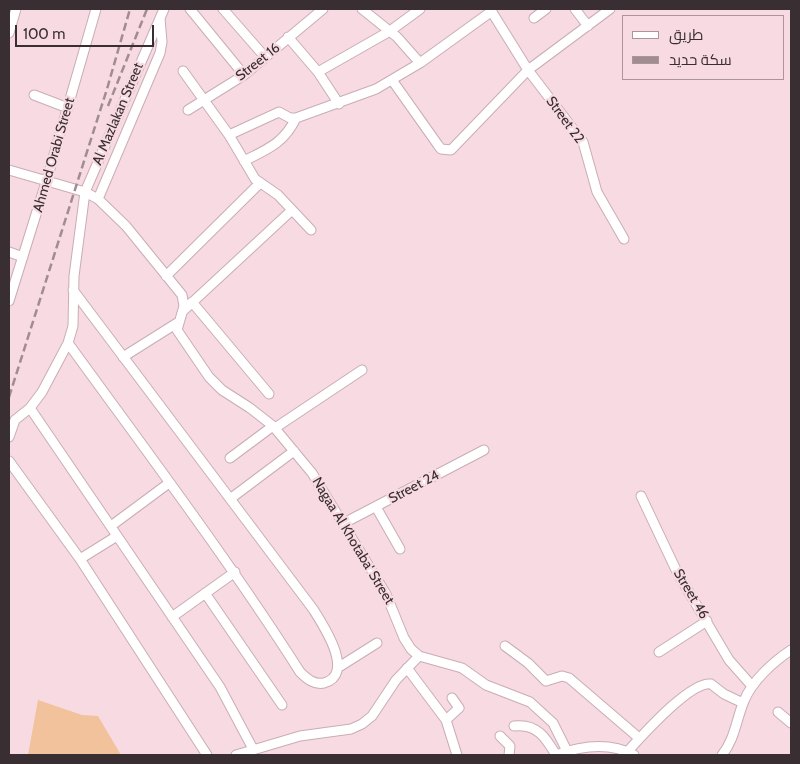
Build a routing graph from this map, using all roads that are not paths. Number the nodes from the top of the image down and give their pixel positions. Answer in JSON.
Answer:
{"nodes":[{"id":1,"x":16,"y":9,"type":"edge"},
{"id":2,"x":96,"y":9,"type":"edge"},
{"id":3,"x":190,"y":9,"type":"edge"},
{"id":4,"x":323,"y":9,"type":"edge"},
{"id":5,"x":362,"y":9,"type":"edge"},
{"id":6,"x":420,"y":9,"type":"edge"},
{"id":7,"x":546,"y":9,"type":"edge"},
{"id":8,"x":575,"y":9,"type":"edge"},
{"id":9,"x":610,"y":9,"type":"edge"},
{"id":10,"x":226,"y":10,"type":"edge"},
{"id":11,"x":491,"y":10,"type":"edge"},
{"id":12,"x":162,"y":13,"type":"edge"},
{"id":13,"x":534,"y":18,"type":"dead end"},
{"id":14,"x":588,"y":26,"type":"junction"},
{"id":15,"x":390,"y":31,"type":"junction"},
{"id":16,"x":9,"y":33,"type":"edge"},
{"id":17,"x":288,"y":38,"type":"junction"},
{"id":18,"x":266,"y":57,"type":"junction"},
{"id":19,"x":420,"y":63,"type":"junction"},
{"id":20,"x":528,"y":70,"type":"junction"},
{"id":21,"x":183,"y":71,"type":"dead end"},
{"id":22,"x":318,"y":72,"type":"junction"},
{"id":23,"x":244,"y":75,"type":"junction"},
{"id":24,"x":392,"y":80,"type":"junction"},
{"id":25,"x":34,"y":95,"type":"dead end"},
{"id":26,"x":204,"y":100,"type":"junction"},
{"id":27,"x":339,"y":104,"type":"junction"},
{"id":28,"x":68,"y":108,"type":"junction"},
{"id":29,"x":188,"y":110,"type":"dead end"},
{"id":30,"x":296,"y":118,"type":"junction"},
{"id":31,"x":229,"y":134,"type":"junction"},
{"id":32,"x":244,"y":161,"type":"junction"},
{"id":33,"x":9,"y":170,"type":"edge"},
{"id":34,"x":48,"y":180,"type":"junction"},
{"id":35,"x":260,"y":183,"type":"junction"},
{"id":36,"x":85,"y":192,"type":"junction"},
{"id":37,"x":98,"y":199,"type":"junction"},
{"id":38,"x":292,"y":210,"type":"junction"},
{"id":39,"x":311,"y":230,"type":"dead end"},
{"id":40,"x":624,"y":239,"type":"dead end"},
{"id":41,"x":9,"y":252,"type":"edge"},
{"id":42,"x":23,"y":257,"type":"junction"},
{"id":43,"x":166,"y":276,"type":"junction"},
{"id":44,"x":73,"y":290,"type":"junction"},
{"id":45,"x":9,"y":301,"type":"edge"},
{"id":46,"x":192,"y":302,"type":"junction"},
{"id":47,"x":182,"y":312,"type":"junction"},
{"id":48,"x":177,"y":322,"type":"junction"},
{"id":49,"x":68,"y":344,"type":"junction"},
{"id":50,"x":123,"y":356,"type":"junction"},
{"id":51,"x":362,"y":370,"type":"dead end"},
{"id":52,"x":269,"y":394,"type":"dead end"},
{"id":53,"x":30,"y":408,"type":"junction"},
{"id":54,"x":274,"y":427,"type":"junction"},
{"id":55,"x":9,"y":437,"type":"edge"},
{"id":56,"x":484,"y":450,"type":"dead end"},
{"id":57,"x":294,"y":451,"type":"junction"},
{"id":58,"x":230,"y":458,"type":"dead end"},
{"id":59,"x":9,"y":461,"type":"edge"},
{"id":60,"x":169,"y":483,"type":"junction"},
{"id":61,"x":641,"y":496,"type":"dead end"},
{"id":62,"x":230,"y":499,"type":"junction"},
{"id":63,"x":376,"y":507,"type":"junction"},
{"id":64,"x":344,"y":523,"type":"junction"},
{"id":65,"x":110,"y":526,"type":"junction"},
{"id":66,"x":117,"y":536,"type":"junction"},
{"id":67,"x":400,"y":549,"type":"dead end"},
{"id":68,"x":80,"y":559,"type":"junction"},
{"id":69,"x":234,"y":572,"type":"junction"},
{"id":70,"x":205,"y":593,"type":"junction"},
{"id":71,"x":172,"y":617,"type":"junction"},
{"id":72,"x":707,"y":621,"type":"junction"},
{"id":73,"x":377,"y":643,"type":"dead end"},
{"id":74,"x":504,"y":646,"type":"dead end"},
{"id":75,"x":791,"y":650,"type":"edge"},
{"id":76,"x":659,"y":652,"type":"dead end"},
{"id":77,"x":419,"y":656,"type":"junction"},
{"id":78,"x":339,"y":667,"type":"junction"},
{"id":79,"x":407,"y":668,"type":"junction"},
{"id":80,"x":752,"y":686,"type":"junction"},
{"id":81,"x":452,"y":698,"type":"dead end"},
{"id":82,"x":743,"y":702,"type":"junction"},
{"id":83,"x":282,"y":705,"type":"dead end"},
{"id":84,"x":778,"y":712,"type":"dead end"},
{"id":85,"x":446,"y":720,"type":"junction"},
{"id":86,"x":791,"y":723,"type":"edge"},
{"id":87,"x":514,"y":726,"type":"dead end"},
{"id":88,"x":500,"y":736,"type":"dead end"},
{"id":89,"x":640,"y":738,"type":"junction"},
{"id":90,"x":259,"y":751,"type":"edge"},
{"id":91,"x":567,"y":751,"type":"junction"},
{"id":92,"x":631,"y":753,"type":"edge"},
{"id":93,"x":207,"y":755,"type":"edge"},
{"id":94,"x":236,"y":755,"type":"edge"},
{"id":95,"x":457,"y":755,"type":"edge"},
{"id":96,"x":509,"y":755,"type":"edge"},
{"id":97,"x":556,"y":755,"type":"edge"},
{"id":98,"x":722,"y":755,"type":"edge"}],
"edges":[{"from":1,"to":16,"type":"street"},
{"from":2,"to":28,"type":"street","name":"Ahmed Orabi Street"},
{"from":3,"to":23,"type":"street"},
{"from":4,"to":17,"type":"street","name":"Street 16"},
{"from":5,"to":15,"type":"street"},
{"from":6,"to":15,"type":"street"},
{"from":7,"to":13,"type":"street"},
{"from":8,"to":14,"type":"street"},
{"from":9,"to":14,"type":"street"},
{"from":10,"to":18,"type":"street"},
{"from":11,"to":19,"type":"street"},
{"from":11,"to":20,"type":"street","name":"Street 22"},
{"from":12,"to":36,"type":"street","name":"Al Mazlakan Street"},
{"from":12,"to":37,"type":"street"},
{"from":14,"to":20,"type":"street"},
{"from":15,"to":19,"type":"street"},
{"from":15,"to":22,"type":"street"},
{"from":17,"to":18,"type":"street","name":"Street 16"},
{"from":17,"to":22,"type":"street"},
{"from":18,"to":23,"type":"street","name":"Street 16"},
{"from":19,"to":24,"type":"street"},
{"from":20,"to":24,"type":"street"},
{"from":20,"to":40,"type":"street","name":"Street 22"},
{"from":21,"to":26,"type":"street"},
{"from":22,"to":27,"type":"street"},
{"from":23,"to":26,"type":"street","name":"Street 16"},
{"from":24,"to":27,"type":"street"},
{"from":25,"to":28,"type":"street"},
{"from":26,"to":29,"type":"street","name":"Street 16"},
{"from":26,"to":31,"type":"street"},
{"from":27,"to":30,"type":"street"},
{"from":28,"to":34,"type":"street","name":"Ahmed Orabi Street"},
{"from":30,"to":31,"type":"street"},
{"from":30,"to":32,"type":"street"},
{"from":31,"to":32,"type":"street"},
{"from":32,"to":35,"type":"street"},
{"from":33,"to":34,"type":"street"},
{"from":34,"to":36,"type":"street"},
{"from":34,"to":42,"type":"street","name":"Ahmed Orabi Street"},
{"from":35,"to":38,"type":"street"},
{"from":35,"to":43,"type":"street"},
{"from":36,"to":37,"type":"street"},
{"from":36,"to":44,"type":"street","name":"Al Mazlakan Street"},
{"from":37,"to":43,"type":"street"},
{"from":38,"to":39,"type":"street"},
{"from":38,"to":46,"type":"street"},
{"from":41,"to":42,"type":"street"},
{"from":42,"to":45,"type":"street","name":"Ahmed Orabi Street"},
{"from":43,"to":47,"type":"street"},
{"from":44,"to":49,"type":"street","name":"Al Mazlakan Street"},
{"from":44,"to":50,"type":"street"},
{"from":46,"to":47,"type":"street"},
{"from":46,"to":52,"type":"street"},
{"from":47,"to":48,"type":"street"},
{"from":48,"to":50,"type":"street"},
{"from":48,"to":54,"type":"street","name":"Nagaa Al Khotaba' Street"},
{"from":49,"to":53,"type":"street","name":"Al Mazlakan Street"},
{"from":49,"to":60,"type":"street"},
{"from":50,"to":62,"type":"street"},
{"from":51,"to":54,"type":"street"},
{"from":53,"to":55,"type":"street","name":"Al Mazlakan Street"},
{"from":53,"to":65,"type":"street"},
{"from":54,"to":57,"type":"street","name":"Nagaa Al Khotaba' Street"},
{"from":54,"to":58,"type":"street"},
{"from":56,"to":63,"type":"street","name":"Street 24"},
{"from":57,"to":62,"type":"street"},
{"from":57,"to":64,"type":"street","name":"Nagaa Al Khotaba' Street"},
{"from":59,"to":68,"type":"street"},
{"from":60,"to":65,"type":"street"},
{"from":60,"to":69,"type":"street"},
{"from":61,"to":72,"type":"street","name":"Street 46"},
{"from":62,"to":78,"type":"street"},
{"from":63,"to":64,"type":"street","name":"Street 24"},
{"from":63,"to":67,"type":"street"},
{"from":64,"to":77,"type":"street","name":"Nagaa Al Khotaba' Street"},
{"from":65,"to":66,"type":"street"},
{"from":66,"to":68,"type":"street"},
{"from":66,"to":71,"type":"street"},
{"from":68,"to":93,"type":"street"},
{"from":69,"to":70,"type":"street"},
{"from":69,"to":78,"type":"street"},
{"from":70,"to":71,"type":"street"},
{"from":70,"to":83,"type":"street"},
{"from":71,"to":90,"type":"street"},
{"from":72,"to":76,"type":"street"},
{"from":72,"to":80,"type":"street","name":"Street 46"},
{"from":73,"to":78,"type":"street"},
{"from":74,"to":89,"type":"street"},
{"from":75,"to":80,"type":"street"},
{"from":77,"to":79,"type":"street"},
{"from":77,"to":91,"type":"street"},
{"from":79,"to":85,"type":"street"},
{"from":79,"to":90,"type":"street"},
{"from":80,"to":82,"type":"street"},
{"from":81,"to":85,"type":"street"},
{"from":82,"to":89,"type":"street"},
{"from":82,"to":98,"type":"street"},
{"from":84,"to":86,"type":"street"},
{"from":85,"to":95,"type":"street"},
{"from":87,"to":97,"type":"street"},
{"from":88,"to":96,"type":"street"},
{"from":89,"to":92,"type":"street"},
{"from":90,"to":94,"type":"street"},
{"from":91,"to":92,"type":"street"},
{"from":91,"to":97,"type":"street"}]}
